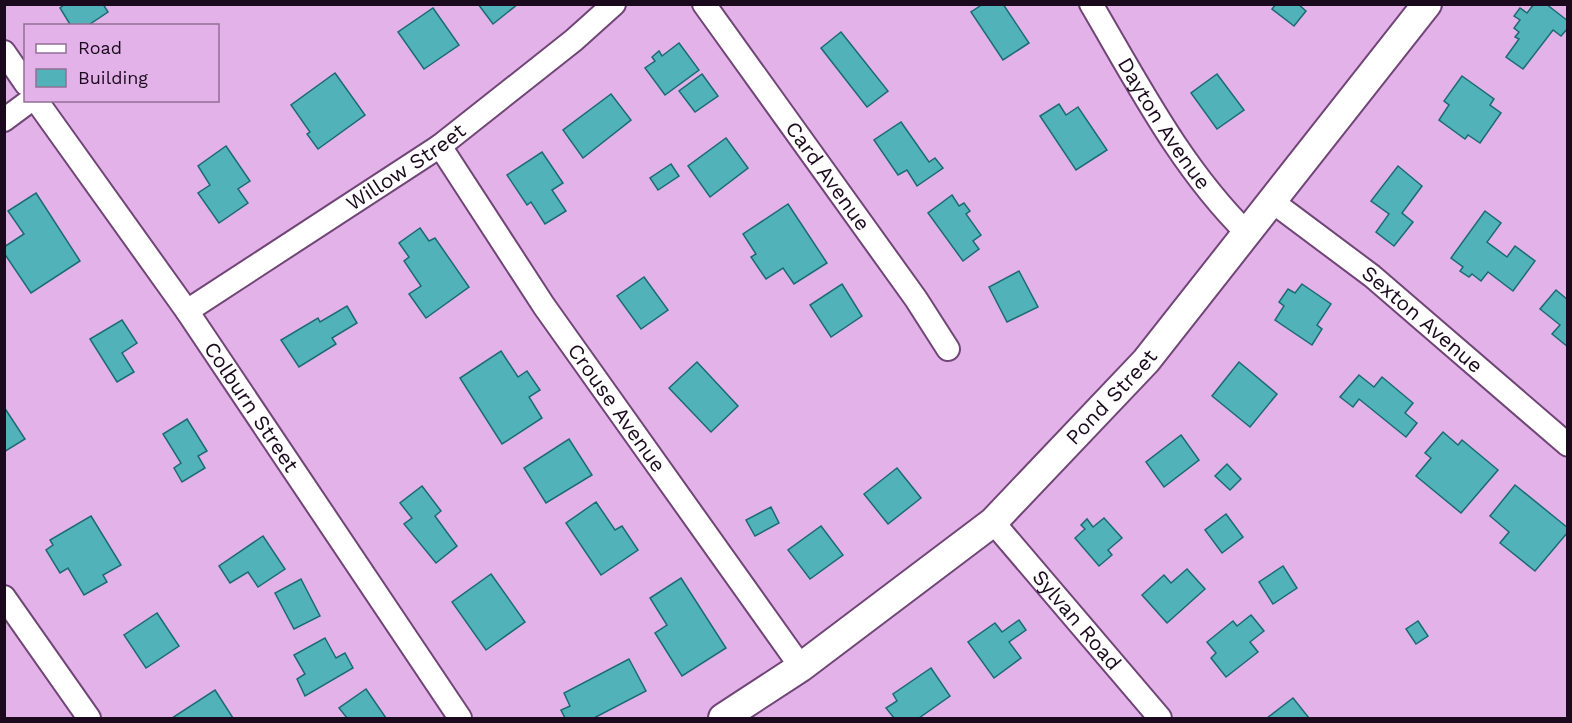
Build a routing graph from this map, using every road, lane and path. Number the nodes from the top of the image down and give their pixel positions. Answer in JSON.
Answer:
{"nodes":[{"id":1,"x":614,"y":4,"type":"edge"},
{"id":2,"x":704,"y":4,"type":"edge"},
{"id":3,"x":1091,"y":4,"type":"edge"},
{"id":4,"x":1427,"y":4,"type":"edge"},
{"id":5,"x":4,"y":52,"type":"edge"},
{"id":6,"x":24,"y":81,"type":"edge"},
{"id":7,"x":28,"y":102,"type":"edge"},
{"id":8,"x":37,"y":102,"type":"edge"},
{"id":9,"x":4,"y":120,"type":"edge"},
{"id":10,"x":440,"y":146,"type":"junction"},
{"id":11,"x":1273,"y":202,"type":"junction"},
{"id":12,"x":1247,"y":232,"type":"junction"},
{"id":13,"x":187,"y":311,"type":"junction"},
{"id":14,"x":948,"y":349,"type":"dead end"},
{"id":15,"x":1568,"y":445,"type":"edge"},
{"id":16,"x":993,"y":522,"type":"junction"},
{"id":17,"x":4,"y":597,"type":"edge"},
{"id":18,"x":801,"y":668,"type":"junction"},
{"id":19,"x":89,"y":718,"type":"edge"},
{"id":20,"x":460,"y":718,"type":"edge"},
{"id":21,"x":723,"y":718,"type":"edge"},
{"id":22,"x":1160,"y":718,"type":"edge"}],
"edges":[{"from":1,"to":10,"type":"street","name":"Willow Street"},
{"from":2,"to":14,"type":"street","name":"Card Avenue"},
{"from":3,"to":12,"type":"street","name":"Dayton Avenue"},
{"from":4,"to":11,"type":"street","name":"Pond Street"},
{"from":5,"to":6,"type":"street"},
{"from":7,"to":9,"type":"street"},
{"from":8,"to":13,"type":"street","name":"Colburn Street"},
{"from":10,"to":13,"type":"street","name":"Willow Street"},
{"from":10,"to":18,"type":"street","name":"Crouse Avenue"},
{"from":11,"to":12,"type":"street","name":"Pond Street"},
{"from":11,"to":15,"type":"street","name":"Sexton Avenue"},
{"from":12,"to":16,"type":"street","name":"Pond Street"},
{"from":13,"to":20,"type":"street","name":"Colburn Street"},
{"from":16,"to":18,"type":"street","name":"Pond Street"},
{"from":16,"to":22,"type":"street","name":"Sylvan Road"},
{"from":17,"to":19,"type":"street"},
{"from":18,"to":21,"type":"street","name":"Pond Street"}]}
